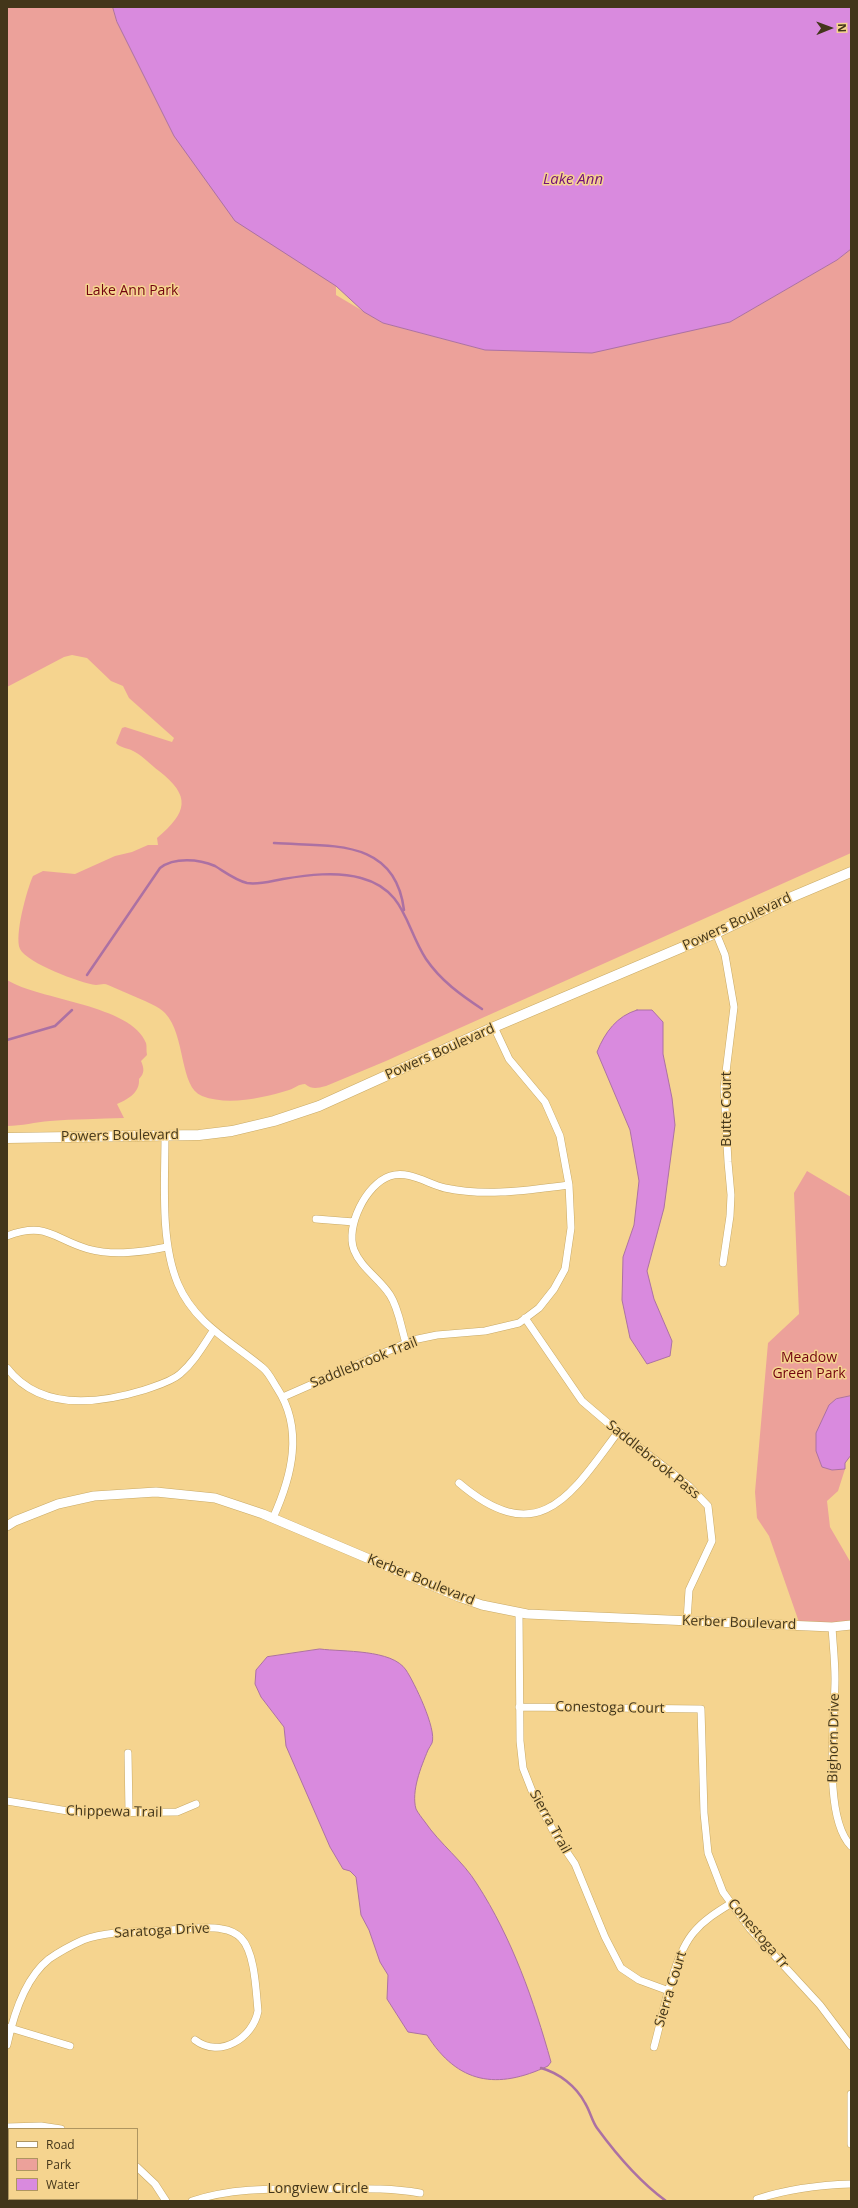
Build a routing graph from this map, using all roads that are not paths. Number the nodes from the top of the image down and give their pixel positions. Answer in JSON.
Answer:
{"nodes":[{"id":1,"x":851,"y":872,"type":"edge"},
{"id":2,"x":716,"y":933,"type":"junction"},
{"id":3,"x":494,"y":1027,"type":"junction"},
{"id":4,"x":165,"y":1136,"type":"junction"},
{"id":5,"x":7,"y":1138,"type":"edge"},
{"id":6,"x":569,"y":1185,"type":"junction"},
{"id":7,"x":316,"y":1219,"type":"dead end"},
{"id":8,"x":354,"y":1222,"type":"junction"},
{"id":9,"x":7,"y":1236,"type":"edge"},
{"id":10,"x":168,"y":1247,"type":"junction"},
{"id":11,"x":723,"y":1263,"type":"dead end"},
{"id":12,"x":525,"y":1318,"type":"junction"},
{"id":13,"x":213,"y":1330,"type":"junction"},
{"id":14,"x":406,"y":1344,"type":"junction"},
{"id":15,"x":7,"y":1368,"type":"edge"},
{"id":16,"x":283,"y":1397,"type":"junction"},
{"id":17,"x":618,"y":1432,"type":"junction"},
{"id":18,"x":460,"y":1483,"type":"dead end"},
{"id":19,"x":273,"y":1518,"type":"junction"},
{"id":20,"x":7,"y":1526,"type":"edge"},
{"id":21,"x":519,"y":1612,"type":"junction"},
{"id":22,"x":687,"y":1621,"type":"junction"},
{"id":23,"x":851,"y":1625,"type":"edge"},
{"id":24,"x":832,"y":1627,"type":"junction"},
{"id":25,"x":519,"y":1707,"type":"junction"},
{"id":26,"x":701,"y":1709,"type":"joint"},
{"id":27,"x":128,"y":1753,"type":"dead end"},
{"id":28,"x":7,"y":1801,"type":"edge"},
{"id":29,"x":196,"y":1804,"type":"dead end"},
{"id":30,"x":129,"y":1812,"type":"junction"},
{"id":31,"x":851,"y":1846,"type":"edge"},
{"id":32,"x":730,"y":1904,"type":"junction"},
{"id":33,"x":670,"y":1991,"type":"junction"},
{"id":34,"x":9,"y":2028,"type":"edge"},
{"id":35,"x":195,"y":2040,"type":"dead end"},
{"id":36,"x":7,"y":2045,"type":"edge"},
{"id":37,"x":70,"y":2046,"type":"dead end"},
{"id":38,"x":851,"y":2046,"type":"edge"},
{"id":39,"x":654,"y":2047,"type":"dead end"},
{"id":40,"x":851,"y":2094,"type":"edge"},
{"id":41,"x":7,"y":2127,"type":"edge"},
{"id":42,"x":55,"y":2128,"type":"edge"},
{"id":43,"x":851,"y":2144,"type":"edge"},
{"id":44,"x":138,"y":2168,"type":"edge"},
{"id":45,"x":851,"y":2184,"type":"edge"},
{"id":46,"x":420,"y":2193,"type":"dead end"},
{"id":47,"x":757,"y":2199,"type":"dead end"},
{"id":48,"x":166,"y":2201,"type":"edge"},
{"id":49,"x":192,"y":2201,"type":"edge"}],
"edges":[{"from":1,"to":2,"type":"main road","name":"Powers Boulevard"},
{"from":2,"to":3,"type":"main road","name":"Powers Boulevard"},
{"from":2,"to":11,"type":"street","name":"Butte Court"},
{"from":3,"to":4,"type":"main road","name":"Powers Boulevard"},
{"from":3,"to":6,"type":"street","name":"Saddlebrook Trail"},
{"from":4,"to":5,"type":"main road","name":"Powers Boulevard"},
{"from":4,"to":10,"type":"street"},
{"from":6,"to":8,"type":"street"},
{"from":6,"to":12,"type":"street","name":"Saddlebrook Trail"},
{"from":7,"to":8,"type":"street"},
{"from":8,"to":14,"type":"street"},
{"from":9,"to":10,"type":"street"},
{"from":10,"to":13,"type":"street"},
{"from":12,"to":14,"type":"street","name":"Saddlebrook Trail"},
{"from":12,"to":17,"type":"street","name":"Saddlebrook Pass"},
{"from":13,"to":15,"type":"street"},
{"from":13,"to":16,"type":"street"},
{"from":14,"to":16,"type":"street","name":"Saddlebrook Trail"},
{"from":16,"to":19,"type":"street"},
{"from":17,"to":18,"type":"street"},
{"from":17,"to":22,"type":"street","name":"Saddlebrook Pass"},
{"from":19,"to":20,"type":"street","name":"Kerber Boulevard"},
{"from":19,"to":21,"type":"street","name":"Kerber Boulevard"},
{"from":21,"to":22,"type":"street","name":"Kerber Boulevard"},
{"from":21,"to":25,"type":"street","name":"Sierra Trail"},
{"from":22,"to":24,"type":"street","name":"Kerber Boulevard"},
{"from":23,"to":24,"type":"street","name":"Kerber Boulevard"},
{"from":24,"to":31,"type":"street","name":"Bighorn Drive"},
{"from":25,"to":26,"type":"street","name":"Conestoga Court"},
{"from":25,"to":33,"type":"street","name":"Sierra Trail"},
{"from":26,"to":32,"type":"street","name":"Conestoga Tr"},
{"from":27,"to":30,"type":"street"},
{"from":28,"to":30,"type":"street","name":"Chippewa Trail"},
{"from":29,"to":30,"type":"street","name":"Chippewa Trail"},
{"from":32,"to":33,"type":"street","name":"Sierra Court"},
{"from":32,"to":38,"type":"street","name":"Conestoga Tr"},
{"from":33,"to":39,"type":"street","name":"Sierra Court"},
{"from":34,"to":35,"type":"street","name":"Saratoga Drive"},
{"from":34,"to":36,"type":"street","name":"Saratoga Drive"},
{"from":34,"to":37,"type":"street"},
{"from":40,"to":43,"type":"street"},
{"from":41,"to":42,"type":"street"},
{"from":44,"to":48,"type":"street"},
{"from":45,"to":47,"type":"street"},
{"from":46,"to":49,"type":"street","name":"Longview Circle"}]}
